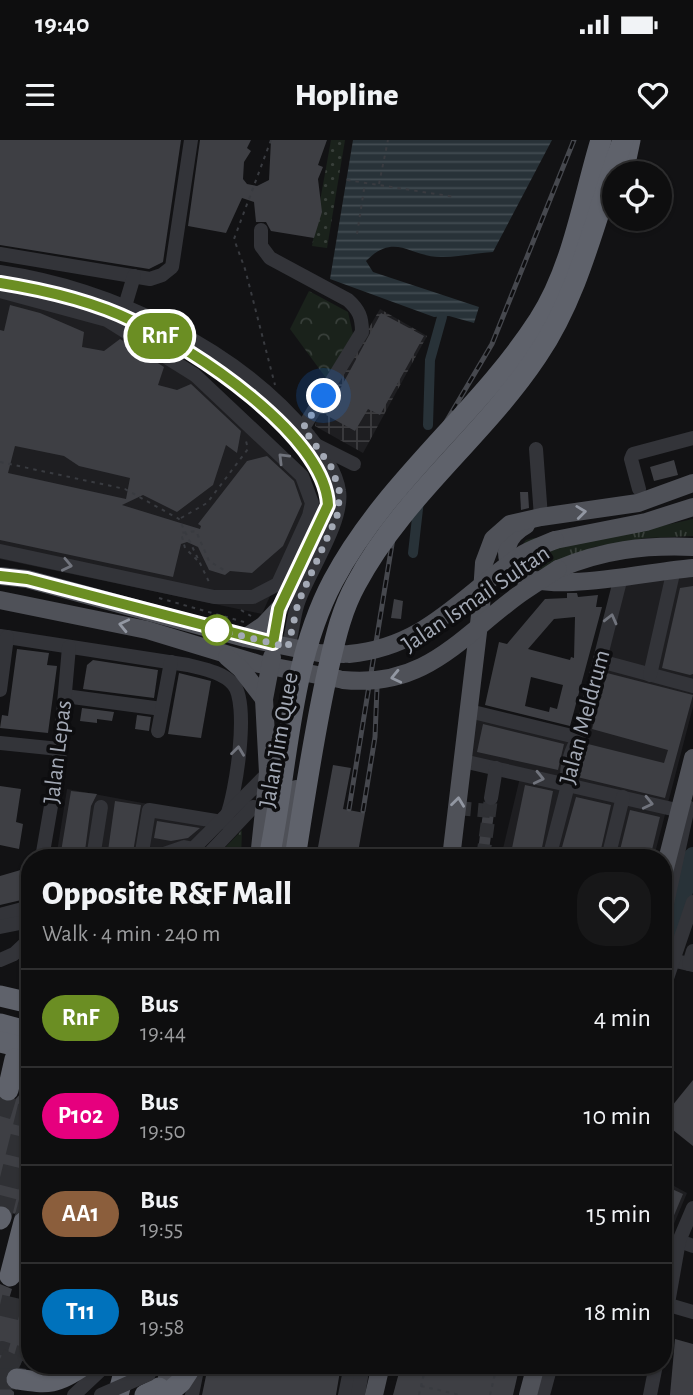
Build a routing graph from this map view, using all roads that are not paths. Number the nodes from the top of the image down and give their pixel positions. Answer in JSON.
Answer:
{"nodes":[{"id":1,"x":191,"y":140,"type":"edge"},
{"id":2,"x":587,"y":140,"type":"edge"},
{"id":3,"x":601,"y":140,"type":"edge"},
{"id":4,"x":623,"y":140,"type":"edge"},
{"id":5,"x":630,"y":140,"type":"edge"},
{"id":6,"x":626,"y":161,"type":"edge"},
{"id":7,"x":261,"y":230,"type":"dead end"},
{"id":8,"x":606,"y":231,"type":"edge"},
{"id":9,"x":0,"y":254,"type":"edge"},
{"id":10,"x":0,"y":272,"type":"edge"},
{"id":11,"x":134,"y":276,"type":"junction"},
{"id":12,"x":0,"y":283,"type":"edge"},
{"id":13,"x":0,"y":291,"type":"edge"},
{"id":14,"x":125,"y":306,"type":"junction"},
{"id":15,"x":152,"y":344,"type":"junction"},
{"id":16,"x":240,"y":381,"type":"junction"},
{"id":17,"x":275,"y":418,"type":"junction"},
{"id":18,"x":303,"y":428,"type":"junction"},
{"id":19,"x":252,"y":436,"type":"junction"},
{"id":20,"x":693,"y":438,"type":"edge"},
{"id":21,"x":316,"y":444,"type":"junction"},
{"id":22,"x":536,"y":449,"type":"dead end"},
{"id":23,"x":354,"y":464,"type":"dead end"},
{"id":24,"x":693,"y":483,"type":"edge"},
{"id":25,"x":639,"y":489,"type":"dead end"},
{"id":26,"x":692,"y":508,"type":"edge"},
{"id":27,"x":541,"y":517,"type":"junction"},
{"id":28,"x":298,"y":543,"type":"junction"},
{"id":29,"x":693,"y":547,"type":"edge"},
{"id":30,"x":0,"y":551,"type":"edge"},
{"id":31,"x":693,"y":568,"type":"edge"},
{"id":32,"x":674,"y":569,"type":"junction"},
{"id":33,"x":0,"y":576,"type":"edge"},
{"id":34,"x":621,"y":577,"type":"junction"},
{"id":35,"x":0,"y":600,"type":"edge"},
{"id":36,"x":287,"y":612,"type":"junction"},
{"id":37,"x":3,"y":637,"type":"edge"},
{"id":38,"x":245,"y":638,"type":"junction"},
{"id":39,"x":281,"y":645,"type":"junction"},
{"id":40,"x":69,"y":647,"type":"junction"},
{"id":41,"x":319,"y":653,"type":"junction"},
{"id":42,"x":223,"y":654,"type":"junction"},
{"id":43,"x":171,"y":662,"type":"junction"},
{"id":44,"x":600,"y":662,"type":"junction"},
{"id":45,"x":272,"y":667,"type":"junction"},
{"id":46,"x":318,"y":674,"type":"junction"},
{"id":47,"x":650,"y":675,"type":"junction"},
{"id":48,"x":340,"y":679,"type":"junction"},
{"id":49,"x":693,"y":686,"type":"edge"},
{"id":50,"x":0,"y":690,"type":"edge"},
{"id":51,"x":65,"y":696,"type":"junction"},
{"id":52,"x":264,"y":699,"type":"junction"},
{"id":53,"x":313,"y":699,"type":"junction"},
{"id":54,"x":162,"y":709,"type":"junction"},
{"id":55,"x":469,"y":710,"type":"junction"},
{"id":56,"x":158,"y":731,"type":"dead end"},
{"id":57,"x":267,"y":733,"type":"junction"},
{"id":58,"x":580,"y":738,"type":"junction"},
{"id":59,"x":0,"y":743,"type":"edge"},
{"id":60,"x":304,"y":743,"type":"junction"},
{"id":61,"x":59,"y":749,"type":"junction"},
{"id":62,"x":693,"y":758,"type":"edge"},
{"id":63,"x":463,"y":761,"type":"junction"},
{"id":64,"x":496,"y":768,"type":"junction"},
{"id":65,"x":268,"y":773,"type":"junction"},
{"id":66,"x":568,"y":785,"type":"junction"},
{"id":67,"x":693,"y":786,"type":"edge"},
{"id":68,"x":492,"y":797,"type":"tunnel mouth"},
{"id":69,"x":623,"y":797,"type":"junction"},
{"id":70,"x":101,"y":807,"type":"dead end"},
{"id":71,"x":687,"y":813,"type":"edge"},
{"id":72,"x":266,"y":814,"type":"junction"},
{"id":73,"x":220,"y":820,"type":"junction"},
{"id":74,"x":43,"y":849,"type":"edge"},
{"id":75,"x":94,"y":849,"type":"edge"},
{"id":76,"x":142,"y":849,"type":"edge"},
{"id":77,"x":195,"y":849,"type":"edge"},
{"id":78,"x":197,"y":849,"type":"edge"},
{"id":79,"x":259,"y":849,"type":"edge"},
{"id":80,"x":259,"y":849,"type":"edge"},
{"id":81,"x":270,"y":849,"type":"edge"},
{"id":82,"x":285,"y":849,"type":"edge"},
{"id":83,"x":297,"y":849,"type":"edge"},
{"id":84,"x":309,"y":849,"type":"edge"},
{"id":85,"x":452,"y":849,"type":"edge"},
{"id":86,"x":551,"y":849,"type":"edge"},
{"id":87,"x":610,"y":849,"type":"edge"},
{"id":88,"x":672,"y":852,"type":"edge"},
{"id":89,"x":672,"y":881,"type":"edge"},
{"id":90,"x":693,"y":902,"type":"edge"},
{"id":91,"x":21,"y":909,"type":"edge"},
{"id":92,"x":0,"y":915,"type":"edge"},
{"id":93,"x":21,"y":923,"type":"edge"},
{"id":94,"x":0,"y":927,"type":"edge"},
{"id":95,"x":21,"y":947,"type":"edge"},
{"id":96,"x":0,"y":960,"type":"edge"},
{"id":97,"x":681,"y":960,"type":"edge"},
{"id":98,"x":0,"y":996,"type":"edge"},
{"id":99,"x":21,"y":1001,"type":"edge"},
{"id":100,"x":0,"y":1010,"type":"edge"},
{"id":101,"x":21,"y":1014,"type":"edge"},
{"id":102,"x":0,"y":1024,"type":"edge"},
{"id":103,"x":21,"y":1030,"type":"edge"},
{"id":104,"x":0,"y":1042,"type":"edge"},
{"id":105,"x":19,"y":1057,"type":"edge"},
{"id":106,"x":8,"y":1090,"type":"tunnel mouth"},
{"id":107,"x":691,"y":1217,"type":"edge"},
{"id":108,"x":21,"y":1237,"type":"edge"},
{"id":109,"x":686,"y":1244,"type":"edge"},
{"id":110,"x":13,"y":1277,"type":"edge"},
{"id":111,"x":672,"y":1294,"type":"edge"},
{"id":112,"x":672,"y":1306,"type":"edge"},
{"id":113,"x":693,"y":1312,"type":"edge"},
{"id":114,"x":18,"y":1373,"type":"joint"},
{"id":115,"x":67,"y":1374,"type":"edge"},
{"id":116,"x":96,"y":1374,"type":"edge"},
{"id":117,"x":124,"y":1374,"type":"edge"},
{"id":118,"x":142,"y":1374,"type":"edge"},
{"id":119,"x":149,"y":1374,"type":"edge"},
{"id":120,"x":168,"y":1374,"type":"edge"},
{"id":121,"x":171,"y":1374,"type":"edge"},
{"id":122,"x":186,"y":1374,"type":"edge"},
{"id":123,"x":196,"y":1374,"type":"edge"},
{"id":124,"x":349,"y":1374,"type":"edge"},
{"id":125,"x":362,"y":1374,"type":"edge"},
{"id":126,"x":379,"y":1374,"type":"edge"},
{"id":127,"x":536,"y":1374,"type":"edge"},
{"id":128,"x":546,"y":1374,"type":"edge"},
{"id":129,"x":654,"y":1374,"type":"edge"},
{"id":130,"x":536,"y":1394,"type":"edge"},
{"id":131,"x":47,"y":1395,"type":"edge"},
{"id":132,"x":74,"y":1395,"type":"edge"},
{"id":133,"x":101,"y":1395,"type":"edge"},
{"id":134,"x":118,"y":1395,"type":"edge"},
{"id":135,"x":138,"y":1395,"type":"edge"},
{"id":136,"x":145,"y":1395,"type":"edge"},
{"id":137,"x":164,"y":1395,"type":"edge"},
{"id":138,"x":192,"y":1395,"type":"edge"},
{"id":139,"x":345,"y":1395,"type":"edge"},
{"id":140,"x":358,"y":1395,"type":"edge"},
{"id":141,"x":374,"y":1395,"type":"edge"},
{"id":142,"x":650,"y":1395,"type":"edge"}],
"edges":[{"from":1,"to":11,"type":"street"},
{"from":2,"to":79,"type":"highway"},
{"from":3,"to":81,"type":"highway","bridge":true},
{"from":4,"to":83,"type":"highway","bridge":true},
{"from":5,"to":6,"type":"highway"},
{"from":7,"to":18,"type":"street"},
{"from":8,"to":84,"type":"highway"},
{"from":9,"to":11,"type":"street"},
{"from":10,"to":14,"type":"street"},
{"from":11,"to":14,"type":"street"},
{"from":12,"to":15,"type":"street"},
{"from":13,"to":15,"type":"street"},
{"from":14,"to":16,"type":"street"},
{"from":15,"to":16,"type":"street"},
{"from":15,"to":19,"type":"street"},
{"from":16,"to":17,"type":"street"},
{"from":16,"to":18,"type":"street"},
{"from":17,"to":19,"type":"street"},
{"from":17,"to":28,"type":"street"},
{"from":18,"to":21,"type":"street"},
{"from":28,"to":19,"type":"street","one_way":true},
{"from":20,"to":25,"type":"street"},
{"from":21,"to":23,"type":"street"},
{"from":21,"to":36,"type":"street"},
{"from":22,"to":27,"type":"street"},
{"from":27,"to":24,"type":"main road","one_way":true},
{"from":26,"to":41,"type":"main road","name":"Jalan Ismail Sultan","bridge":true},
{"from":27,"to":34,"type":"main road"},
{"from":27,"to":55,"type":"main road"},
{"from":30,"to":28,"type":"street","one_way":true},
{"from":28,"to":36,"type":"street"},
{"from":29,"to":48,"type":"main road","name":"Jalan Ismail Sultan","one_way":true,"bridge":true},
{"from":31,"to":32,"type":"main road"},
{"from":32,"to":34,"type":"main road"},
{"from":32,"to":47,"type":"street"},
{"from":33,"to":38,"type":"main road","name":"Jalan Ismail Sultan"},
{"from":44,"to":34,"type":"street","name":"Jalan Meldrum","one_way":true},
{"from":42,"to":35,"type":"main road","name":"Jalan Ismail Sultan","one_way":true},
{"from":36,"to":38,"type":"main road"},
{"from":36,"to":39,"type":"street"},
{"from":36,"to":41,"type":"street"},
{"from":37,"to":40,"type":"street"},
{"from":37,"to":50,"type":"street"},
{"from":38,"to":39,"type":"main road","name":"Jalan Ismail Sultan"},
{"from":39,"to":41,"type":"main road","name":"Jalan Ismail Sultan"},
{"from":39,"to":45,"type":"main road","name":"Jalan Jim Quee"},
{"from":39,"to":46,"type":"main road","name":"Jalan Jim Quee"},
{"from":40,"to":43,"type":"street"},
{"from":40,"to":51,"type":"street","name":"Jalan Lepas"},
{"from":42,"to":45,"type":"main road","name":"Jalan Ismail Sultan"},
{"from":42,"to":52,"type":"main road"},
{"from":43,"to":54,"type":"street"},
{"from":73,"to":43,"type":"street","one_way":true},
{"from":44,"to":47,"type":"street"},
{"from":44,"to":58,"type":"street","name":"Jalan Meldrum"},
{"from":45,"to":46,"type":"main road","name":"Jalan Ismail Sultan"},
{"from":45,"to":52,"type":"main road","name":"Jalan Jim Quee"},
{"from":46,"to":48,"type":"main road","name":"Jalan Ismail Sultan"},
{"from":46,"to":53,"type":"main road","name":"Jalan Jim Quee"},
{"from":47,"to":49,"type":"street"},
{"from":48,"to":53,"type":"main road"},
{"from":51,"to":54,"type":"street"},
{"from":51,"to":61,"type":"street","name":"Jalan Lepas"},
{"from":52,"to":57,"type":"main road","name":"Jalan Jim Quee"},
{"from":53,"to":60,"type":"main road","name":"Jalan Jim Quee"},
{"from":54,"to":56,"type":"street"},
{"from":55,"to":58,"type":"street"},
{"from":55,"to":63,"type":"main road"},
{"from":57,"to":60,"type":"main road"},
{"from":57,"to":65,"type":"main road","name":"Jalan Jim Quee"},
{"from":58,"to":66,"type":"street","name":"Jalan Meldrum"},
{"from":59,"to":61,"type":"street"},
{"from":60,"to":82,"type":"main road","name":"Jalan Jim Quee"},
{"from":61,"to":74,"type":"street","name":"Jalan Lepas"},
{"from":62,"to":71,"type":"main road"},
{"from":63,"to":64,"type":"street"},
{"from":85,"to":63,"type":"main road","one_way":true},
{"from":64,"to":66,"type":"street","one_way":true},
{"from":64,"to":68,"type":"street"},
{"from":65,"to":72,"type":"main road","name":"Jalan Jim Quee"},
{"from":65,"to":73,"type":"street"},
{"from":66,"to":69,"type":"street"},
{"from":66,"to":86,"type":"street","name":"Jalan Meldrum"},
{"from":67,"to":71,"type":"street"},
{"from":69,"to":71,"type":"street","one_way":true},
{"from":69,"to":87,"type":"street"},
{"from":70,"to":75,"type":"street"},
{"from":71,"to":88,"type":"main road"},
{"from":71,"to":89,"type":"street"},
{"from":72,"to":78,"type":"street"},
{"from":72,"to":80,"type":"main road","name":"Jalan Jim Quee"},
{"from":73,"to":76,"type":"street"},
{"from":73,"to":77,"type":"street"},
{"from":90,"to":97,"type":"street"},
{"from":91,"to":92,"type":"street"},
{"from":93,"to":94,"type":"street"},
{"from":95,"to":96,"type":"street"},
{"from":98,"to":99,"type":"highway"},
{"from":100,"to":101,"type":"highway"},
{"from":102,"to":103,"type":"highway"},
{"from":104,"to":105,"type":"highway"},
{"from":105,"to":106,"type":"highway"},
{"from":107,"to":109,"type":"street"},
{"from":108,"to":110,"type":"highway"},
{"from":109,"to":111,"type":"street"},
{"from":112,"to":113,"type":"street"},
{"from":114,"to":115,"type":"highway"},
{"from":114,"to":131,"type":"street"},
{"from":116,"to":132,"type":"street"},
{"from":117,"to":134,"type":"highway"},
{"from":118,"to":135,"type":"main road"},
{"from":119,"to":133,"type":"street","bridge":true},
{"from":120,"to":137,"type":"main road"},
{"from":121,"to":136,"type":"highway"},
{"from":122,"to":137,"type":"highway","bridge":true},
{"from":123,"to":138,"type":"street"},
{"from":124,"to":139,"type":"street"},
{"from":125,"to":140,"type":"street"},
{"from":126,"to":141,"type":"main road"},
{"from":127,"to":130,"type":"main road"},
{"from":128,"to":130,"type":"street"},
{"from":129,"to":142,"type":"street"}]}
